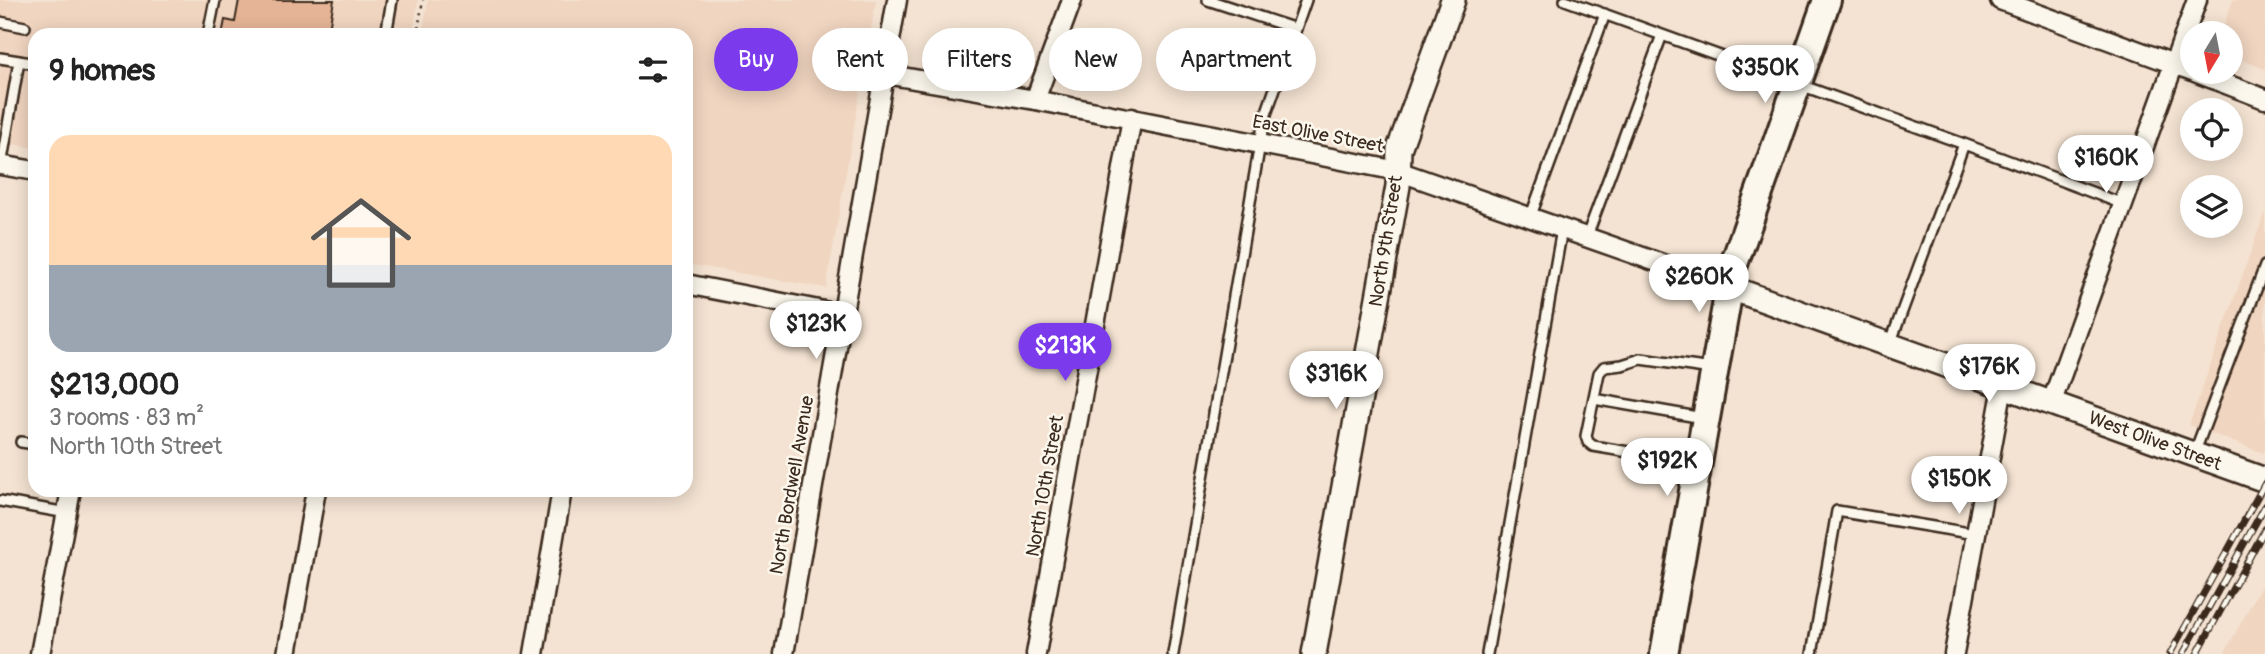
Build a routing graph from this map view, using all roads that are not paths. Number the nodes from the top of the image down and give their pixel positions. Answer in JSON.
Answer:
{"nodes":[{"id":1,"x":215,"y":0,"type":"edge"},
{"id":2,"x":392,"y":0,"type":"edge"},
{"id":3,"x":897,"y":0,"type":"edge"},
{"id":4,"x":1072,"y":0,"type":"edge"},
{"id":5,"x":1208,"y":0,"type":"edge"},
{"id":6,"x":1306,"y":0,"type":"edge"},
{"id":7,"x":1453,"y":0,"type":"edge"},
{"id":8,"x":1565,"y":0,"type":"edge"},
{"id":9,"x":1827,"y":0,"type":"edge"},
{"id":10,"x":2000,"y":0,"type":"edge"},
{"id":11,"x":2197,"y":0,"type":"edge"},
{"id":12,"x":1605,"y":14,"type":"junction"},
{"id":13,"x":0,"y":22,"type":"edge"},
{"id":14,"x":26,"y":27,"type":"dead end"},
{"id":15,"x":209,"y":28,"type":"edge"},
{"id":16,"x":387,"y":28,"type":"edge"},
{"id":17,"x":892,"y":28,"type":"edge"},
{"id":18,"x":1293,"y":28,"type":"edge"},
{"id":19,"x":1296,"y":28,"type":"edge"},
{"id":20,"x":1662,"y":35,"type":"junction"},
{"id":21,"x":0,"y":58,"type":"edge"},
{"id":22,"x":19,"y":61,"type":"junction"},
{"id":23,"x":28,"y":63,"type":"edge"},
{"id":24,"x":2174,"y":64,"type":"junction"},
{"id":25,"x":2180,"y":66,"type":"edge"},
{"id":26,"x":908,"y":78,"type":"edge"},
{"id":27,"x":1797,"y":84,"type":"junction"},
{"id":28,"x":2227,"y":84,"type":"edge"},
{"id":29,"x":882,"y":91,"type":"edge"},
{"id":30,"x":1274,"y":91,"type":"edge"},
{"id":31,"x":2265,"y":99,"type":"edge"},
{"id":32,"x":1035,"y":100,"type":"junction"},
{"id":33,"x":1132,"y":118,"type":"junction"},
{"id":34,"x":3,"y":132,"type":"edge"},
{"id":35,"x":1261,"y":144,"type":"junction"},
{"id":36,"x":1964,"y":144,"type":"junction"},
{"id":37,"x":0,"y":165,"type":"edge"},
{"id":38,"x":28,"y":170,"type":"edge"},
{"id":39,"x":1398,"y":171,"type":"junction"},
{"id":40,"x":2123,"y":204,"type":"junction"},
{"id":41,"x":1530,"y":218,"type":"junction"},
{"id":42,"x":1562,"y":229,"type":"junction"},
{"id":43,"x":1587,"y":236,"type":"junction"},
{"id":44,"x":2265,"y":266,"type":"edge"},
{"id":45,"x":693,"y":285,"type":"edge"},
{"id":46,"x":1728,"y":288,"type":"junction"},
{"id":47,"x":844,"y":314,"type":"junction"},
{"id":48,"x":1889,"y":345,"type":"junction"},
{"id":49,"x":1714,"y":369,"type":"junction"},
{"id":50,"x":2003,"y":386,"type":"junction"},
{"id":51,"x":1594,"y":399,"type":"junction"},
{"id":52,"x":2051,"y":404,"type":"junction"},
{"id":53,"x":1705,"y":418,"type":"junction"},
{"id":54,"x":21,"y":442,"type":"dead end"},
{"id":55,"x":28,"y":443,"type":"edge"},
{"id":56,"x":2194,"y":454,"type":"junction"},
{"id":57,"x":1697,"y":463,"type":"junction"},
{"id":58,"x":2265,"y":480,"type":"edge"},
{"id":59,"x":70,"y":497,"type":"edge"},
{"id":60,"x":315,"y":497,"type":"edge"},
{"id":61,"x":561,"y":497,"type":"edge"},
{"id":62,"x":0,"y":501,"type":"edge"},
{"id":63,"x":67,"y":513,"type":"junction"},
{"id":64,"x":1975,"y":534,"type":"junction"},
{"id":65,"x":40,"y":654,"type":"edge"},
{"id":66,"x":287,"y":654,"type":"edge"},
{"id":67,"x":534,"y":654,"type":"edge"},
{"id":68,"x":783,"y":654,"type":"edge"},
{"id":69,"x":1036,"y":654,"type":"edge"},
{"id":70,"x":1173,"y":654,"type":"edge"},
{"id":71,"x":1314,"y":654,"type":"edge"},
{"id":72,"x":1487,"y":654,"type":"edge"},
{"id":73,"x":1664,"y":654,"type":"edge"},
{"id":74,"x":1812,"y":654,"type":"edge"},
{"id":75,"x":1954,"y":654,"type":"edge"}],
"edges":[{"from":1,"to":15,"type":"lane"},
{"from":2,"to":16,"type":"lane"},
{"from":3,"to":17,"type":"street","name":"North Bordwell Avenue"},
{"from":4,"to":32,"type":"street"},
{"from":5,"to":18,"type":"lane"},
{"from":6,"to":19,"type":"lane"},
{"from":7,"to":39,"type":"street","name":"North 9th Street"},
{"from":8,"to":12,"type":"lane"},
{"from":9,"to":27,"type":"main road"},
{"from":10,"to":24,"type":"street"},
{"from":11,"to":24,"type":"street"},
{"from":12,"to":20,"type":"lane"},
{"from":12,"to":41,"type":"lane"},
{"from":13,"to":14,"type":"lane"},
{"from":20,"to":27,"type":"lane"},
{"from":20,"to":43,"type":"lane"},
{"from":21,"to":22,"type":"lane"},
{"from":22,"to":23,"type":"lane"},
{"from":22,"to":34,"type":"lane"},
{"from":24,"to":25,"type":"street"},
{"from":24,"to":40,"type":"street"},
{"from":26,"to":32,"type":"street","name":"East Olive Street"},
{"from":27,"to":36,"type":"lane"},
{"from":27,"to":46,"type":"main road"},
{"from":28,"to":31,"type":"street"},
{"from":29,"to":47,"type":"street","name":"North Bordwell Avenue"},
{"from":30,"to":35,"type":"lane"},
{"from":32,"to":33,"type":"street","name":"East Olive Street"},
{"from":33,"to":35,"type":"street","name":"East Olive Street"},
{"from":33,"to":69,"type":"street","name":"North 10th Street"},
{"from":34,"to":37,"type":"lane"},
{"from":35,"to":39,"type":"street","name":"East Olive Street"},
{"from":35,"to":70,"type":"lane"},
{"from":36,"to":40,"type":"lane"},
{"from":36,"to":48,"type":"lane"},
{"from":37,"to":38,"type":"street"},
{"from":39,"to":41,"type":"street","name":"East Olive Street"},
{"from":39,"to":71,"type":"street","name":"North 9th Street"},
{"from":40,"to":52,"type":"street"},
{"from":41,"to":42,"type":"street","name":"East Olive Street"},
{"from":42,"to":43,"type":"street","name":"East Olive Street"},
{"from":42,"to":72,"type":"lane"},
{"from":43,"to":46,"type":"street","name":"East Olive Street"},
{"from":44,"to":56,"type":"lane"},
{"from":45,"to":47,"type":"street"},
{"from":46,"to":48,"type":"street","name":"West Olive Street"},
{"from":46,"to":49,"type":"main road"},
{"from":47,"to":68,"type":"street","name":"North Bordwell Avenue"},
{"from":48,"to":50,"type":"street","name":"West Olive Street"},
{"from":49,"to":51,"type":"lane"},
{"from":49,"to":53,"type":"main road"},
{"from":50,"to":52,"type":"street","name":"West Olive Street"},
{"from":50,"to":64,"type":"street"},
{"from":51,"to":53,"type":"lane"},
{"from":51,"to":57,"type":"lane"},
{"from":52,"to":56,"type":"street","name":"West Olive Street"},
{"from":53,"to":57,"type":"main road"},
{"from":54,"to":55,"type":"lane"},
{"from":56,"to":58,"type":"street","name":"West Olive Street"},
{"from":57,"to":73,"type":"main road"},
{"from":59,"to":63,"type":"street"},
{"from":60,"to":66,"type":"street"},
{"from":61,"to":67,"type":"street"},
{"from":62,"to":63,"type":"lane"},
{"from":63,"to":65,"type":"street"},
{"from":64,"to":74,"type":"lane"},
{"from":64,"to":75,"type":"street"}]}
